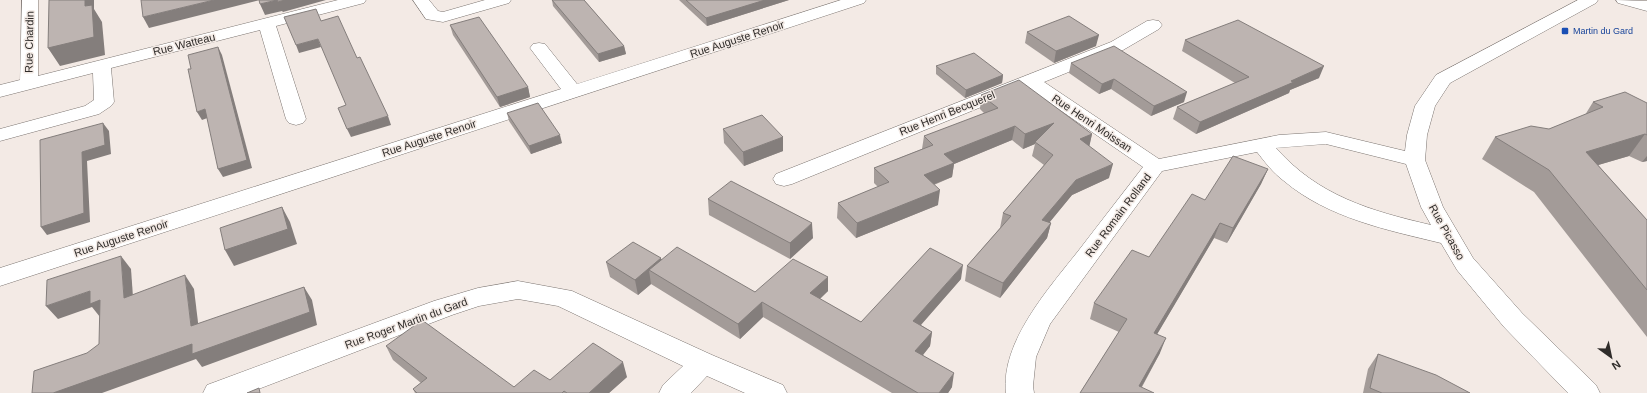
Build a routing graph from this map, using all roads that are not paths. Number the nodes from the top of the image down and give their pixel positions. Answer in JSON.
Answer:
{"nodes":[{"id":1,"x":30,"y":0,"type":"edge"},
{"id":2,"x":421,"y":0,"type":"edge"},
{"id":3,"x":503,"y":0,"type":"edge"},
{"id":4,"x":858,"y":0,"type":"edge"},
{"id":5,"x":1590,"y":0,"type":"edge"},
{"id":6,"x":1624,"y":0,"type":"edge"},
{"id":7,"x":350,"y":1,"type":"edge"},
{"id":8,"x":1647,"y":6,"type":"edge"},
{"id":9,"x":266,"y":23,"type":"junction"},
{"id":10,"x":1153,"y":25,"type":"dead end"},
{"id":11,"x":538,"y":48,"type":"dead end"},
{"id":12,"x":102,"y":65,"type":"junction"},
{"id":13,"x":1029,"y":80,"type":"junction"},
{"id":14,"x":29,"y":84,"type":"junction"},
{"id":15,"x":0,"y":91,"type":"edge"},
{"id":16,"x":573,"y":92,"type":"junction"},
{"id":17,"x":296,"y":119,"type":"dead end"},
{"id":18,"x":0,"y":135,"type":"edge"},
{"id":19,"x":1262,"y":145,"type":"junction"},
{"id":20,"x":1415,"y":160,"type":"junction"},
{"id":21,"x":1155,"y":166,"type":"junction"},
{"id":22,"x":784,"y":179,"type":"dead end"},
{"id":23,"x":1449,"y":237,"type":"junction"},
{"id":24,"x":0,"y":277,"type":"edge"},
{"id":25,"x":703,"y":363,"type":"junction"},
{"id":26,"x":217,"y":393,"type":"edge"},
{"id":27,"x":674,"y":393,"type":"edge"},
{"id":28,"x":773,"y":393,"type":"edge"},
{"id":29,"x":1020,"y":393,"type":"edge"},
{"id":30,"x":1586,"y":393,"type":"edge"}],
"edges":[{"from":1,"to":14,"type":"street","name":"Rue Chardin"},
{"from":2,"to":3,"type":"street"},
{"from":4,"to":16,"type":"street","name":"Rue Auguste Renoir"},
{"from":5,"to":20,"type":"street","name":"Rue Picasso"},
{"from":6,"to":8,"type":"street"},
{"from":7,"to":9,"type":"street","name":"Rue Watteau"},
{"from":9,"to":12,"type":"street","name":"Rue Watteau"},
{"from":9,"to":17,"type":"street"},
{"from":10,"to":13,"type":"street","name":"Rue Henri Becquerel"},
{"from":11,"to":16,"type":"street"},
{"from":12,"to":14,"type":"street","name":"Rue Watteau"},
{"from":12,"to":18,"type":"street"},
{"from":13,"to":21,"type":"street","name":"Rue Henri Moissan"},
{"from":13,"to":22,"type":"street","name":"Rue Henri Becquerel"},
{"from":14,"to":15,"type":"street","name":"Rue Watteau"},
{"from":16,"to":24,"type":"street","name":"Rue Auguste Renoir"},
{"from":19,"to":20,"type":"street","name":"Rue Romain Rolland"},
{"from":19,"to":21,"type":"street","name":"Rue Romain Rolland"},
{"from":19,"to":23,"type":"street"},
{"from":20,"to":23,"type":"street","name":"Rue Picasso"},
{"from":21,"to":29,"type":"street","name":"Rue Romain Rolland"},
{"from":23,"to":30,"type":"street","name":"Rue Picasso"},
{"from":25,"to":26,"type":"street","name":"Rue Roger Martin du Gard"},
{"from":25,"to":27,"type":"street"},
{"from":25,"to":28,"type":"street","name":"Rue Roger Martin du Gard"}]}
